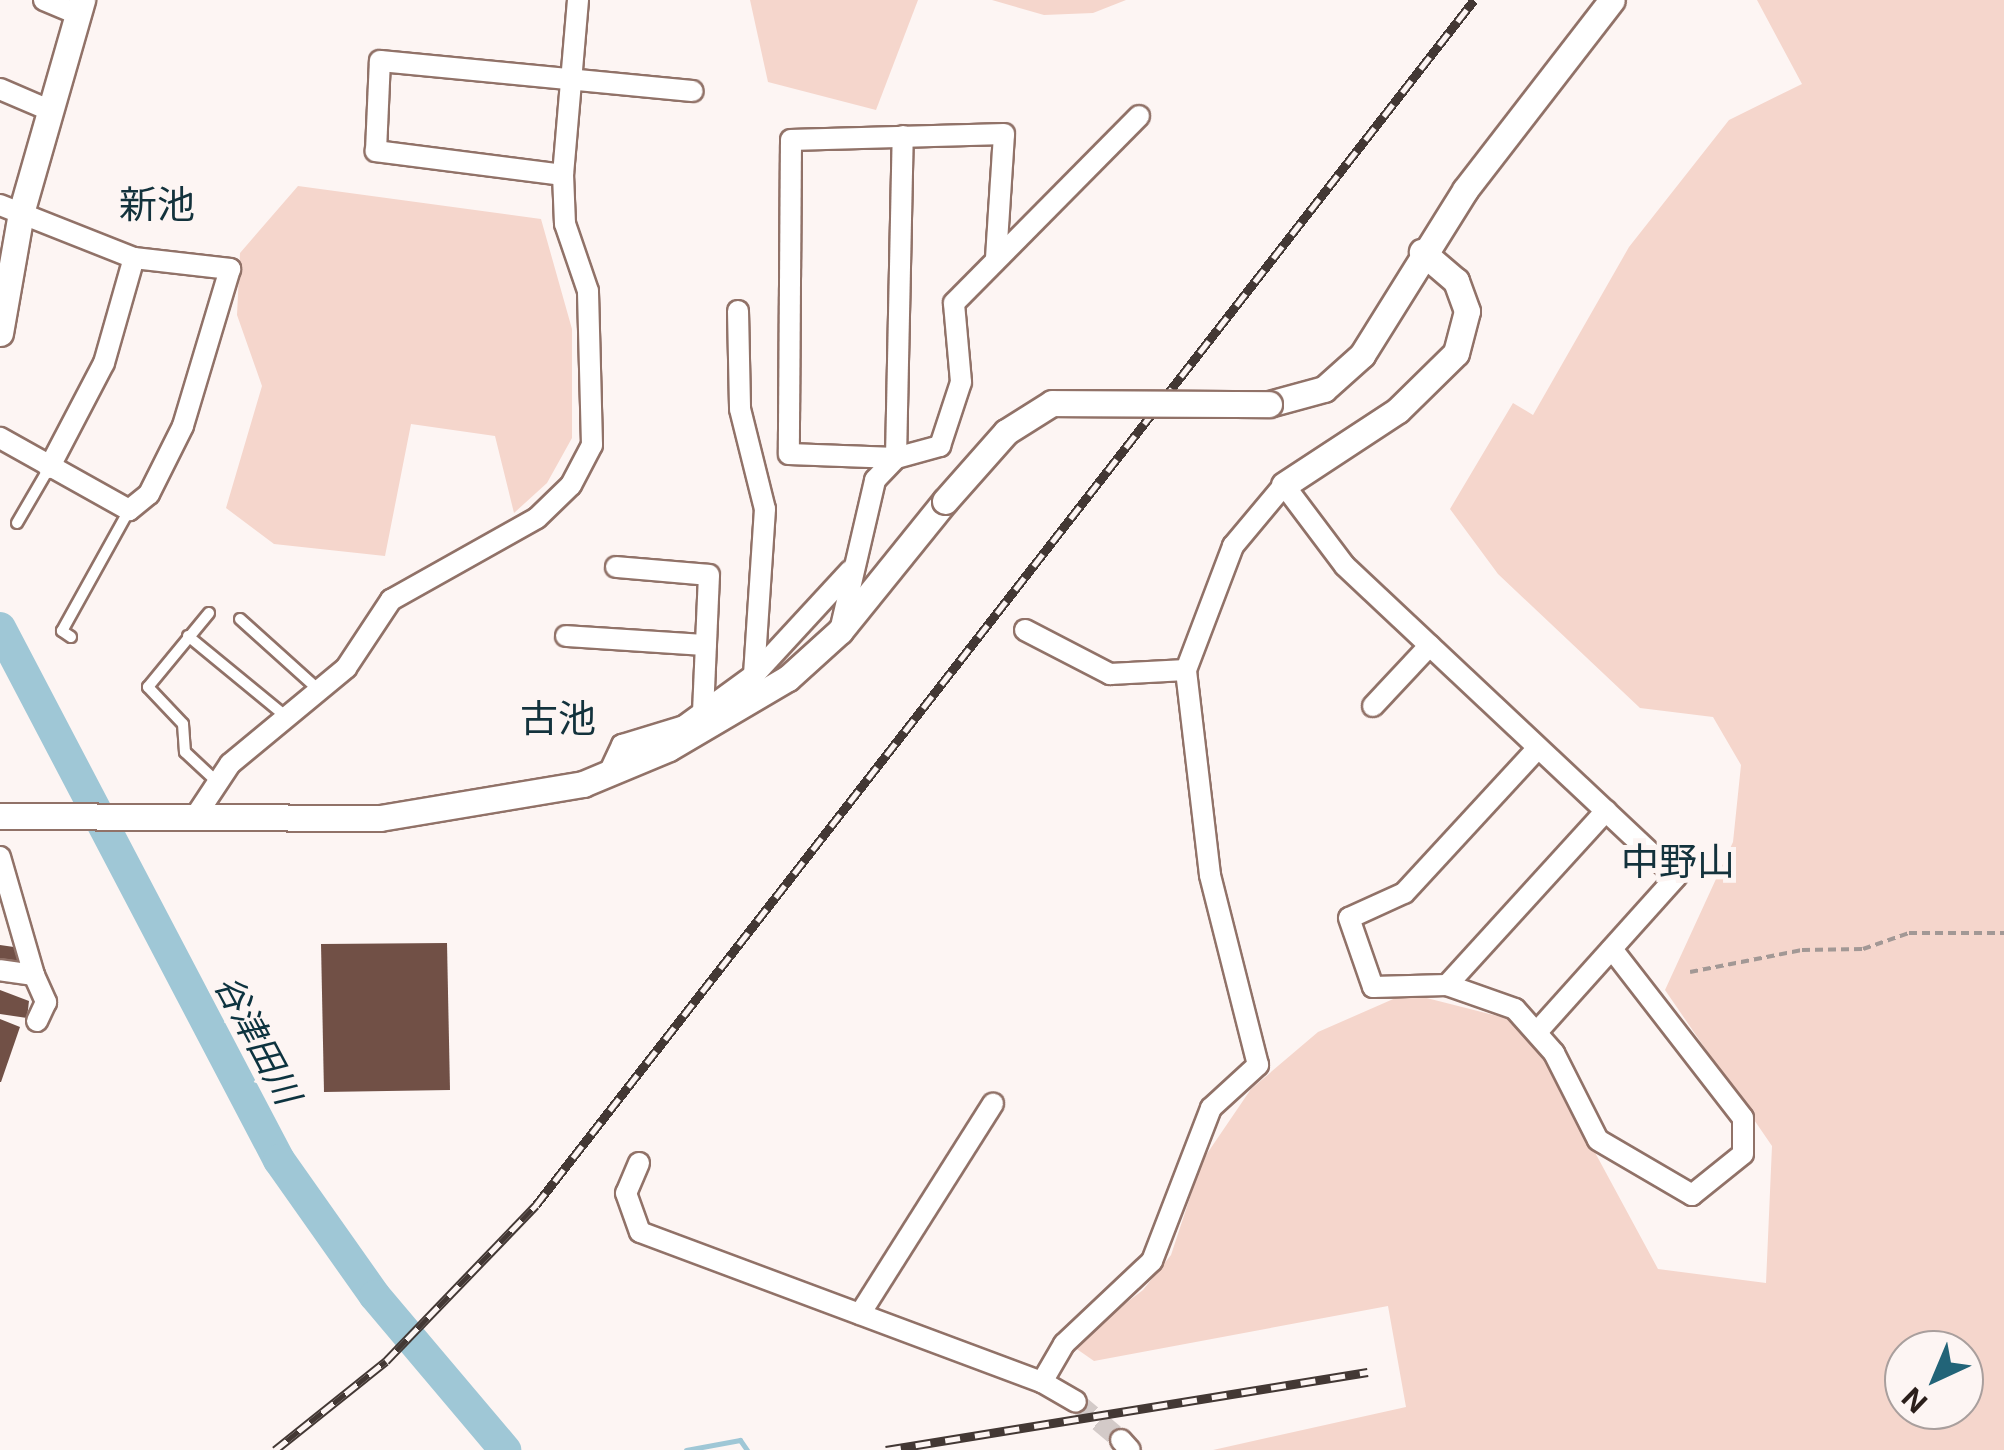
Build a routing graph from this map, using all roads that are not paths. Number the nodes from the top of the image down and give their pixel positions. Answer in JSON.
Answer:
{"nodes":[{"id":1,"x":44,"y":0,"type":"edge"},
{"id":2,"x":578,"y":0,"type":"edge"},
{"id":3,"x":1612,"y":0,"type":"edge"},
{"id":4,"x":78,"y":7,"type":"edge"},
{"id":5,"x":572,"y":82,"type":"junction"},
{"id":6,"x":0,"y":88,"type":"edge"},
{"id":7,"x":693,"y":91,"type":"dead end"},
{"id":8,"x":49,"y":110,"type":"junction"},
{"id":9,"x":1138,"y":116,"type":"dead end"},
{"id":10,"x":903,"y":136,"type":"junction"},
{"id":11,"x":563,"y":175,"type":"junction"},
{"id":12,"x":11,"y":209,"type":"edge"},
{"id":13,"x":1422,"y":252,"type":"junction"},
{"id":14,"x":134,"y":258,"type":"junction"},
{"id":15,"x":996,"y":258,"type":"junction"},
{"id":16,"x":738,"y":311,"type":"dead end"},
{"id":17,"x":2,"y":322,"type":"edge"},
{"id":18,"x":0,"y":438,"type":"edge"},
{"id":19,"x":896,"y":458,"type":"junction"},
{"id":20,"x":49,"y":468,"type":"junction"},
{"id":21,"x":1284,"y":486,"type":"junction"},
{"id":22,"x":129,"y":510,"type":"junction"},
{"id":23,"x":17,"y":523,"type":"dead end"},
{"id":24,"x":616,"y":567,"type":"dead end"},
{"id":25,"x":850,"y":572,"type":"junction"},
{"id":26,"x":208,"y":613,"type":"dead end"},
{"id":27,"x":240,"y":619,"type":"dead end"},
{"id":28,"x":1025,"y":630,"type":"dead end"},
{"id":29,"x":840,"y":632,"type":"junction"},
{"id":30,"x":188,"y":636,"type":"junction"},
{"id":31,"x":566,"y":636,"type":"dead end"},
{"id":32,"x":71,"y":637,"type":"dead end"},
{"id":33,"x":706,"y":644,"type":"junction"},
{"id":34,"x":1430,"y":646,"type":"junction"},
{"id":35,"x":1186,"y":670,"type":"junction"},
{"id":36,"x":754,"y":675,"type":"junction"},
{"id":37,"x":321,"y":691,"type":"junction"},
{"id":38,"x":1373,"y":706,"type":"dead end"},
{"id":39,"x":703,"y":710,"type":"junction"},
{"id":40,"x":289,"y":720,"type":"junction"},
{"id":41,"x":1538,"y":748,"type":"junction"},
{"id":42,"x":610,"y":773,"type":"junction"},
{"id":43,"x":216,"y":781,"type":"junction"},
{"id":44,"x":1606,"y":811,"type":"junction"},
{"id":45,"x":0,"y":816,"type":"edge"},
{"id":46,"x":186,"y":820,"type":"junction"},
{"id":47,"x":0,"y":857,"type":"edge"},
{"id":48,"x":1612,"y":949,"type":"junction"},
{"id":49,"x":0,"y":970,"type":"edge"},
{"id":50,"x":34,"y":974,"type":"junction"},
{"id":51,"x":1446,"y":985,"type":"junction"},
{"id":52,"x":37,"y":1020,"type":"dead end"},
{"id":53,"x":1538,"y":1031,"type":"junction"},
{"id":54,"x":994,"y":1104,"type":"dead end"},
{"id":55,"x":639,"y":1163,"type":"dead end"},
{"id":56,"x":860,"y":1314,"type":"junction"},
{"id":57,"x":1042,"y":1382,"type":"junction"},
{"id":58,"x":1076,"y":1402,"type":"tunnel mouth"}],
"edges":[{"from":1,"to":4,"type":"street"},
{"from":2,"to":5,"type":"street"},
{"from":3,"to":13,"type":"street"},
{"from":4,"to":8,"type":"street"},
{"from":5,"to":7,"type":"street"},
{"from":5,"to":11,"type":"street"},
{"from":5,"to":11,"type":"street"},
{"from":6,"to":8,"type":"street"},
{"from":8,"to":12,"type":"street"},
{"from":9,"to":15,"type":"street"},
{"from":10,"to":15,"type":"street"},
{"from":10,"to":19,"type":"street"},
{"from":10,"to":19,"type":"street"},
{"from":11,"to":37,"type":"street"},
{"from":12,"to":14,"type":"street"},
{"from":12,"to":17,"type":"street"},
{"from":13,"to":21,"type":"street"},
{"from":13,"to":29,"type":"street","bridge":true},
{"from":14,"to":20,"type":"street"},
{"from":14,"to":22,"type":"street"},
{"from":15,"to":19,"type":"street"},
{"from":16,"to":36,"type":"street"},
{"from":18,"to":20,"type":"street"},
{"from":19,"to":25,"type":"street"},
{"from":20,"to":22,"type":"street"},
{"from":20,"to":23,"type":"lane"},
{"from":21,"to":34,"type":"street"},
{"from":21,"to":35,"type":"street"},
{"from":22,"to":32,"type":"lane"},
{"from":24,"to":33,"type":"street"},
{"from":25,"to":29,"type":"street"},
{"from":25,"to":36,"type":"street"},
{"from":26,"to":30,"type":"lane"},
{"from":27,"to":37,"type":"lane"},
{"from":28,"to":35,"type":"street"},
{"from":29,"to":42,"type":"street"},
{"from":30,"to":40,"type":"lane"},
{"from":30,"to":43,"type":"lane"},
{"from":31,"to":33,"type":"street"},
{"from":33,"to":39,"type":"street"},
{"from":34,"to":38,"type":"street"},
{"from":34,"to":41,"type":"street"},
{"from":35,"to":57,"type":"street"},
{"from":36,"to":39,"type":"street"},
{"from":37,"to":40,"type":"street"},
{"from":39,"to":42,"type":"street"},
{"from":40,"to":43,"type":"street"},
{"from":41,"to":44,"type":"street"},
{"from":41,"to":51,"type":"street"},
{"from":42,"to":46,"type":"street"},
{"from":43,"to":46,"type":"street"},
{"from":44,"to":48,"type":"street"},
{"from":44,"to":51,"type":"street"},
{"from":45,"to":46,"type":"street"},
{"from":47,"to":50,"type":"street"},
{"from":48,"to":53,"type":"street"},
{"from":48,"to":53,"type":"street"},
{"from":49,"to":50,"type":"street"},
{"from":50,"to":52,"type":"street"},
{"from":51,"to":53,"type":"street"},
{"from":54,"to":56,"type":"street"},
{"from":55,"to":56,"type":"street"},
{"from":56,"to":57,"type":"street"},
{"from":57,"to":58,"type":"street"}]}
